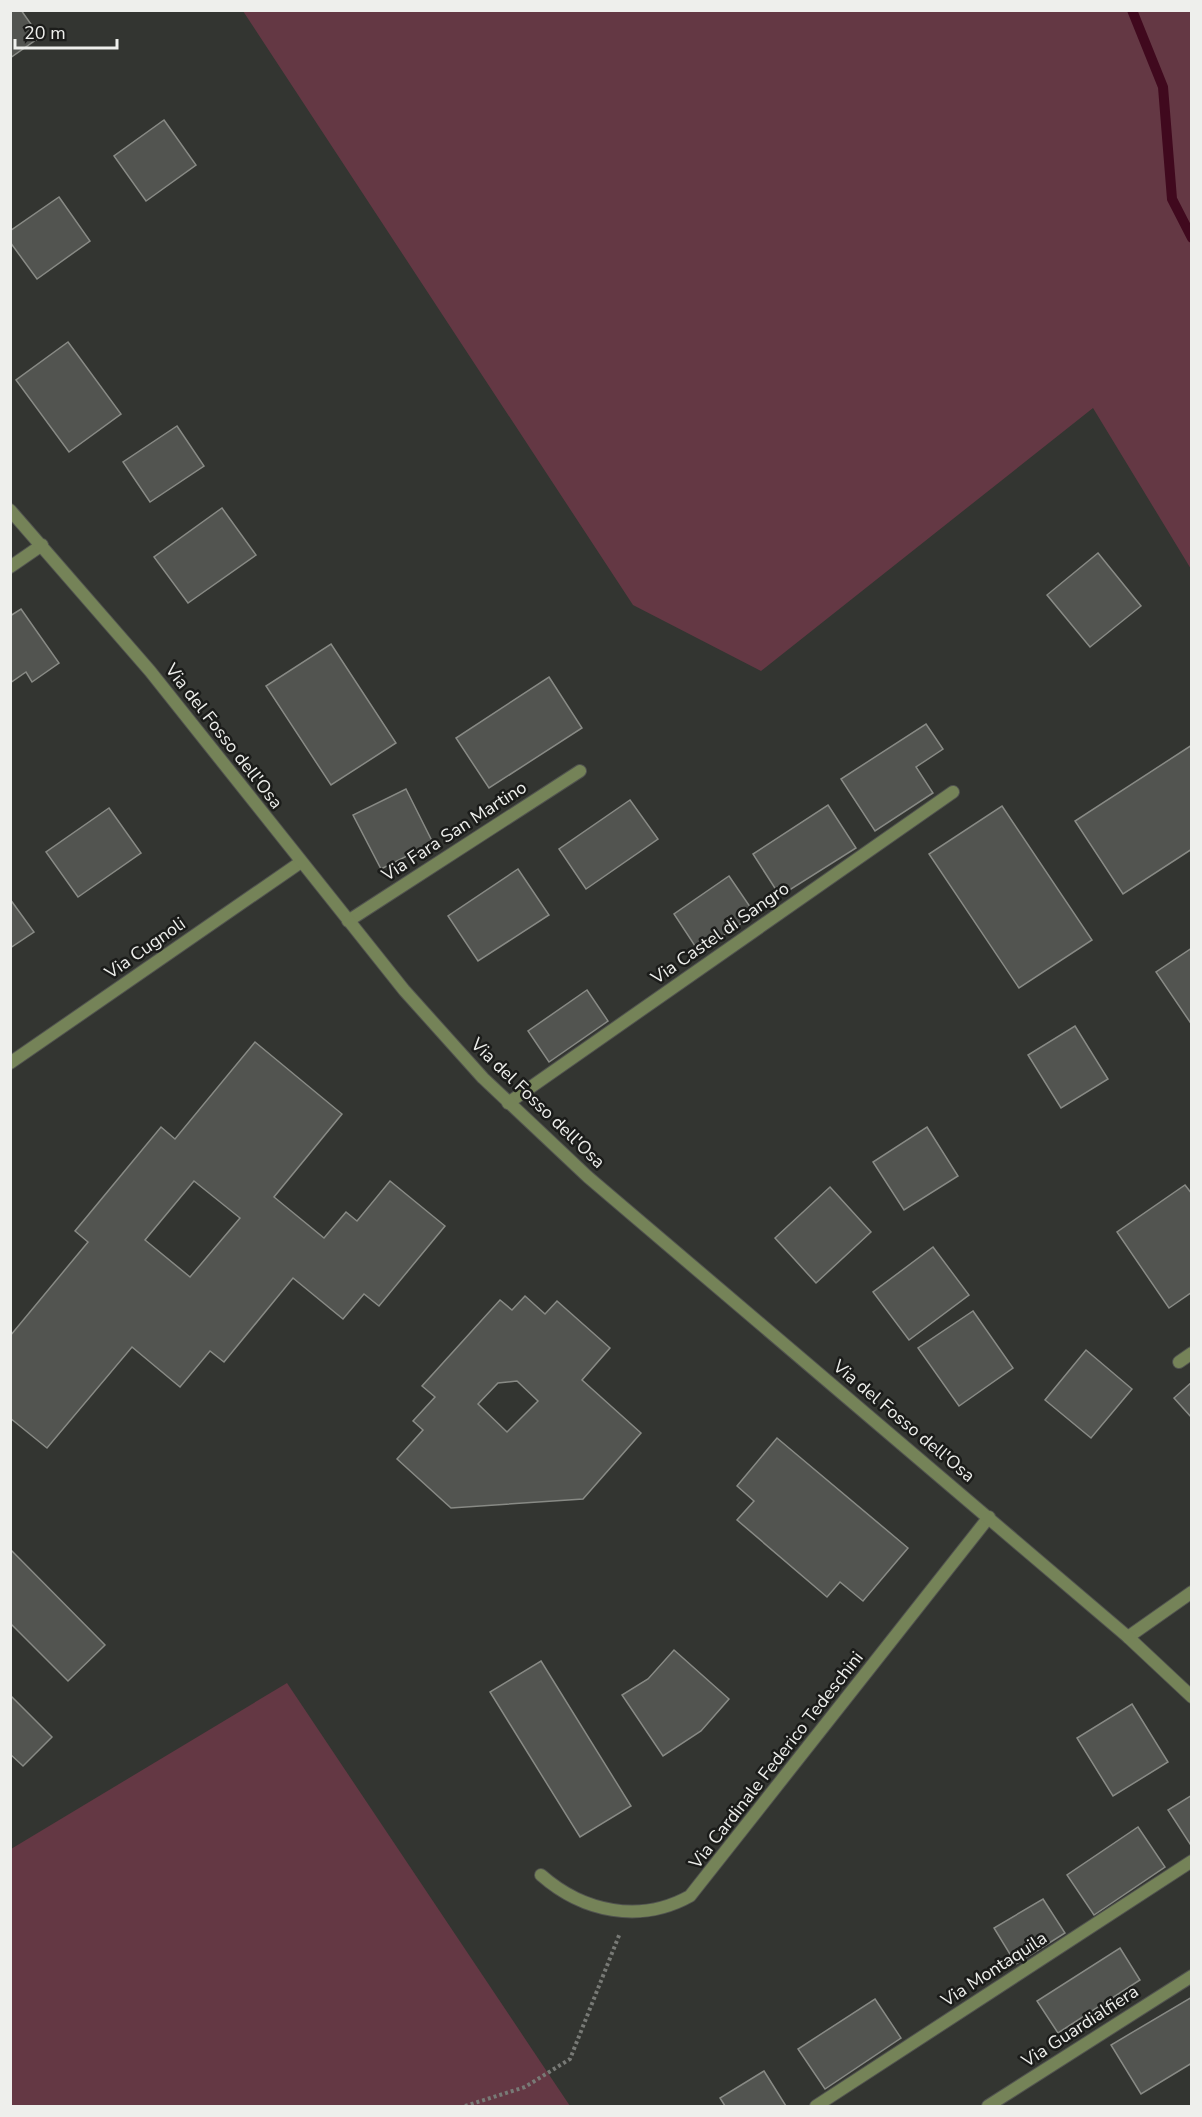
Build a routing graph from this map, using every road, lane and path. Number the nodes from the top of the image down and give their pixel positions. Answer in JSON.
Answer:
{"nodes":[{"id":1,"x":10,"y":510,"type":"edge"},
{"id":2,"x":42,"y":545,"type":"junction"},
{"id":3,"x":10,"y":567,"type":"edge"},
{"id":4,"x":580,"y":771,"type":"dead end"},
{"id":5,"x":953,"y":792,"type":"dead end"},
{"id":6,"x":301,"y":862,"type":"junction"},
{"id":7,"x":348,"y":921,"type":"junction"},
{"id":8,"x":10,"y":1063,"type":"edge"},
{"id":9,"x":508,"y":1103,"type":"junction"},
{"id":10,"x":1191,"y":1353,"type":"edge"},
{"id":11,"x":1179,"y":1362,"type":"dead end"},
{"id":12,"x":989,"y":1517,"type":"junction"},
{"id":13,"x":1191,"y":1592,"type":"edge"},
{"id":14,"x":1128,"y":1637,"type":"junction"},
{"id":15,"x":1191,"y":1697,"type":"edge"},
{"id":16,"x":1191,"y":1861,"type":"edge"},
{"id":17,"x":542,"y":1875,"type":"dead end"},
{"id":18,"x":627,"y":1912,"type":"junction"},
{"id":19,"x":1191,"y":1976,"type":"edge"},
{"id":20,"x":465,"y":2106,"type":"edge"},
{"id":21,"x":816,"y":2106,"type":"edge"},
{"id":22,"x":988,"y":2106,"type":"edge"}],
"edges":[{"from":1,"to":2,"type":"street","name":"Via del Fosso dell'Osa"},
{"from":2,"to":3,"type":"street"},
{"from":2,"to":6,"type":"street","name":"Via del Fosso dell'Osa"},
{"from":4,"to":7,"type":"street","name":"Via Fara San Martino"},
{"from":5,"to":9,"type":"street","name":"Via Castel di Sangro"},
{"from":6,"to":7,"type":"street","name":"Via del Fosso dell'Osa"},
{"from":6,"to":8,"type":"street","name":"Via Cugnoli"},
{"from":7,"to":9,"type":"street","name":"Via del Fosso dell'Osa"},
{"from":9,"to":12,"type":"street","name":"Via del Fosso dell'Osa"},
{"from":10,"to":11,"type":"street"},
{"from":12,"to":14,"type":"street","name":"Via del Fosso dell'Osa"},
{"from":12,"to":18,"type":"street","name":"Via Cardinale Federico Tedeschini"},
{"from":13,"to":14,"type":"street"},
{"from":14,"to":15,"type":"street","name":"Via del Fosso dell'Osa"},
{"from":16,"to":21,"type":"street","name":"Via Montaquila"},
{"from":17,"to":18,"type":"street","name":"Via Cardinale Federico Tedeschini"},
{"from":18,"to":20,"type":"path"},
{"from":19,"to":22,"type":"street","name":"Via Guardialfiera"}]}
